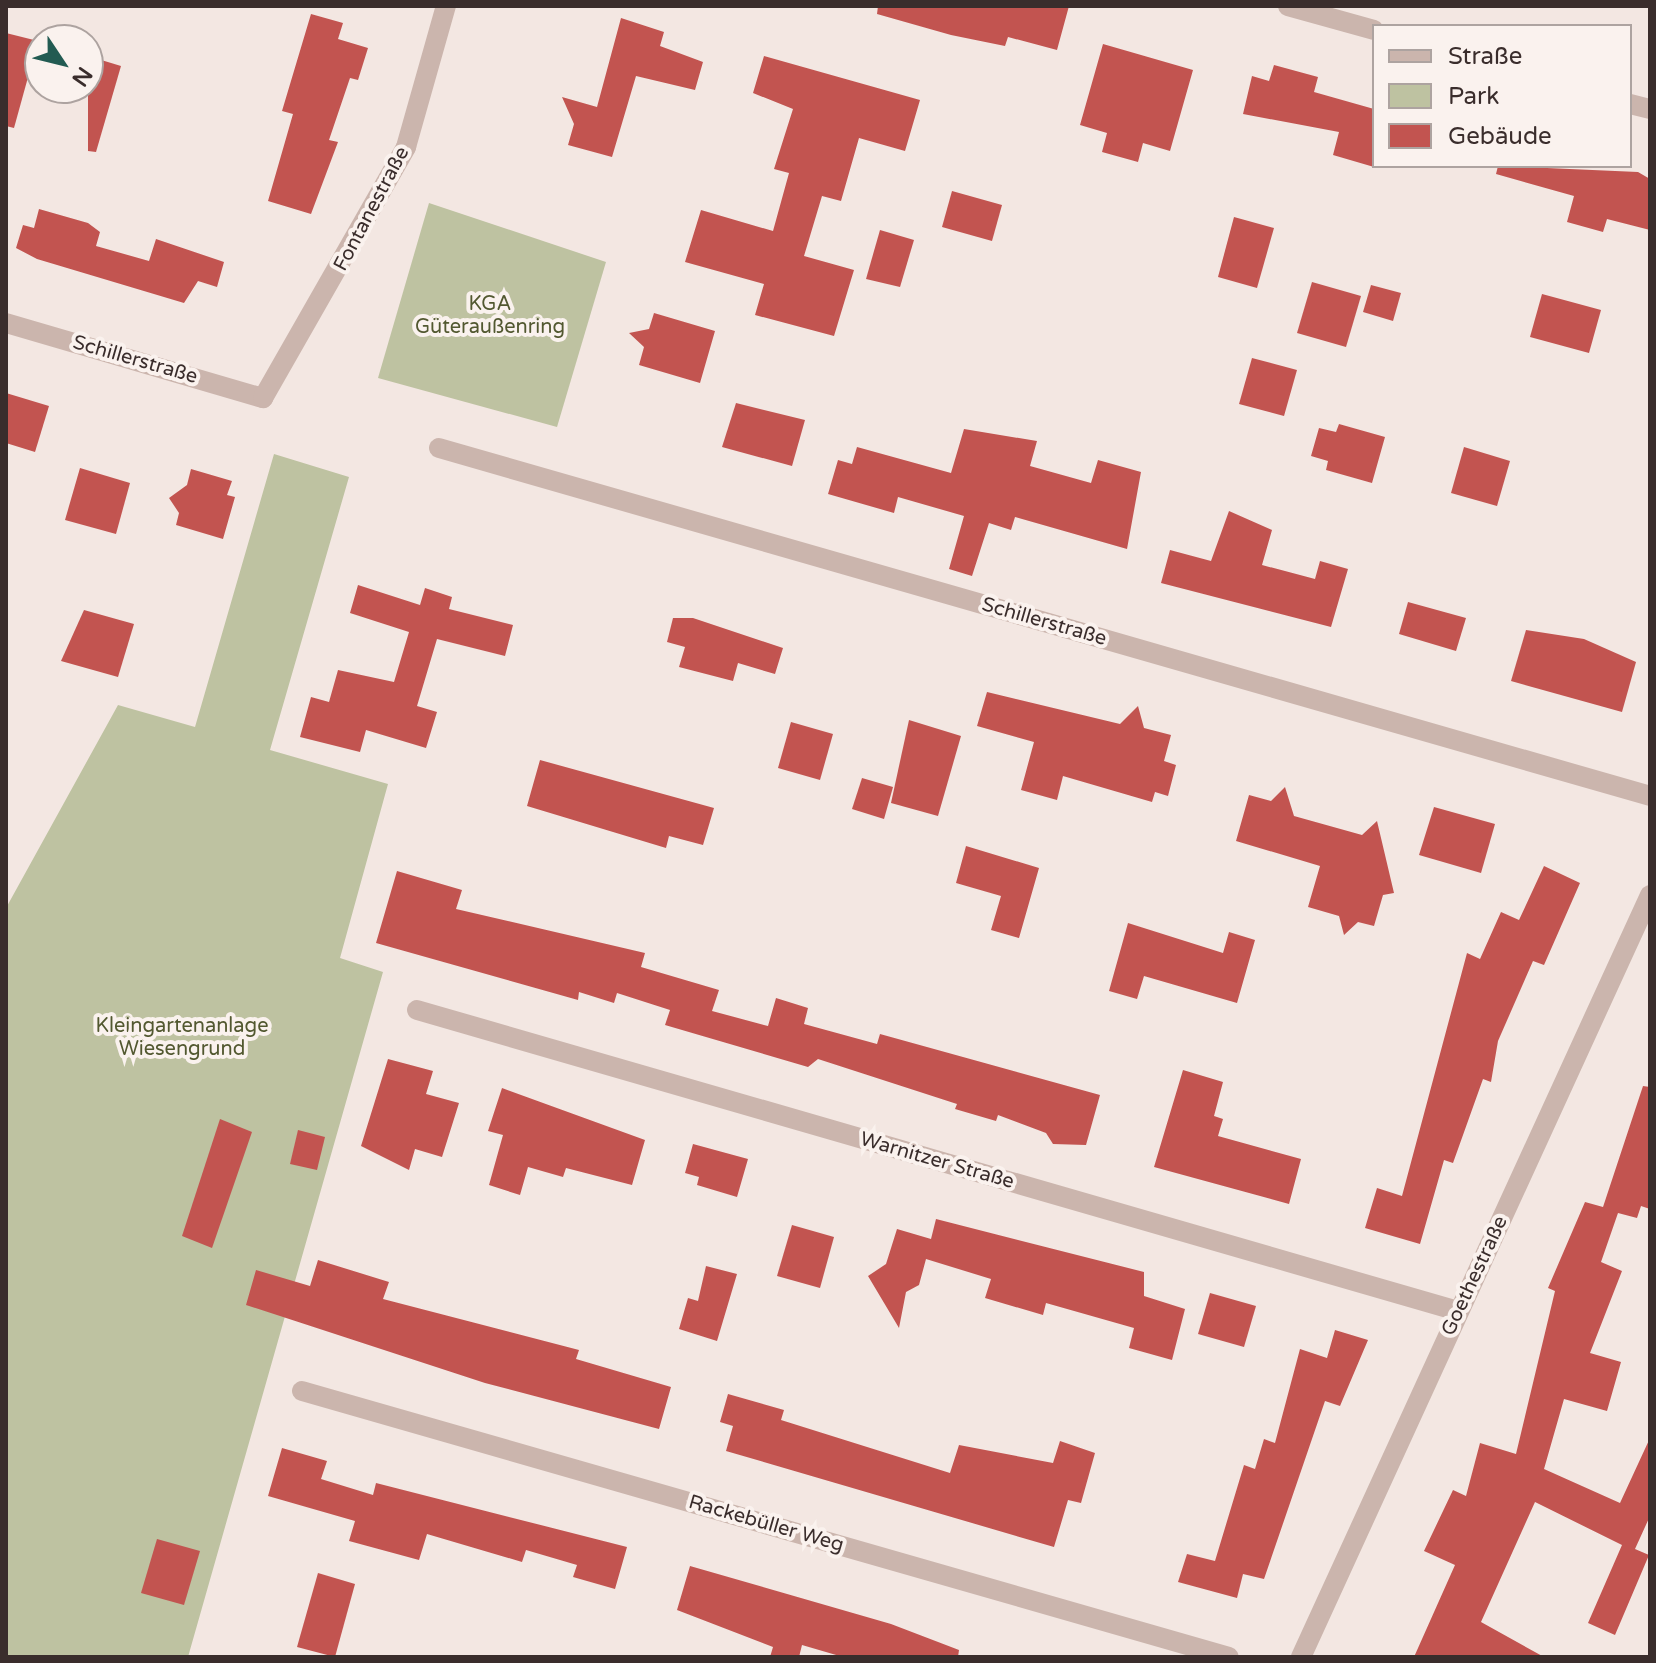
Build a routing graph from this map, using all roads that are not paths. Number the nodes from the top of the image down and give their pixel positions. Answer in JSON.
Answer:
{"nodes":[{"id":1,"x":446,"y":6,"type":"edge"},
{"id":2,"x":1288,"y":6,"type":"edge"},
{"id":3,"x":1372,"y":29,"type":"edge"},
{"id":4,"x":6,"y":323,"type":"edge"},
{"id":5,"x":263,"y":398,"type":"joint"},
{"id":6,"x":439,"y":448,"type":"dead end"},
{"id":7,"x":1650,"y":796,"type":"edge"},
{"id":8,"x":1650,"y":895,"type":"edge"},
{"id":9,"x":417,"y":1010,"type":"dead end"},
{"id":10,"x":1458,"y":1311,"type":"junction"},
{"id":11,"x":302,"y":1391,"type":"dead end"},
{"id":12,"x":1229,"y":1657,"type":"edge"},
{"id":13,"x":1301,"y":1657,"type":"edge"}],
"edges":[{"from":1,"to":5,"type":"street","name":"Fontanestraße"},
{"from":2,"to":3,"type":"street"},
{"from":4,"to":5,"type":"street","name":"Schillerstraße"},
{"from":6,"to":7,"type":"street","name":"Schillerstraße"},
{"from":8,"to":10,"type":"street","name":"Goethestraße"},
{"from":9,"to":10,"type":"street","name":"Warnitzer Straße"},
{"from":10,"to":13,"type":"street","name":"Goethestraße"},
{"from":11,"to":12,"type":"street","name":"Rackebüller Weg"}]}
